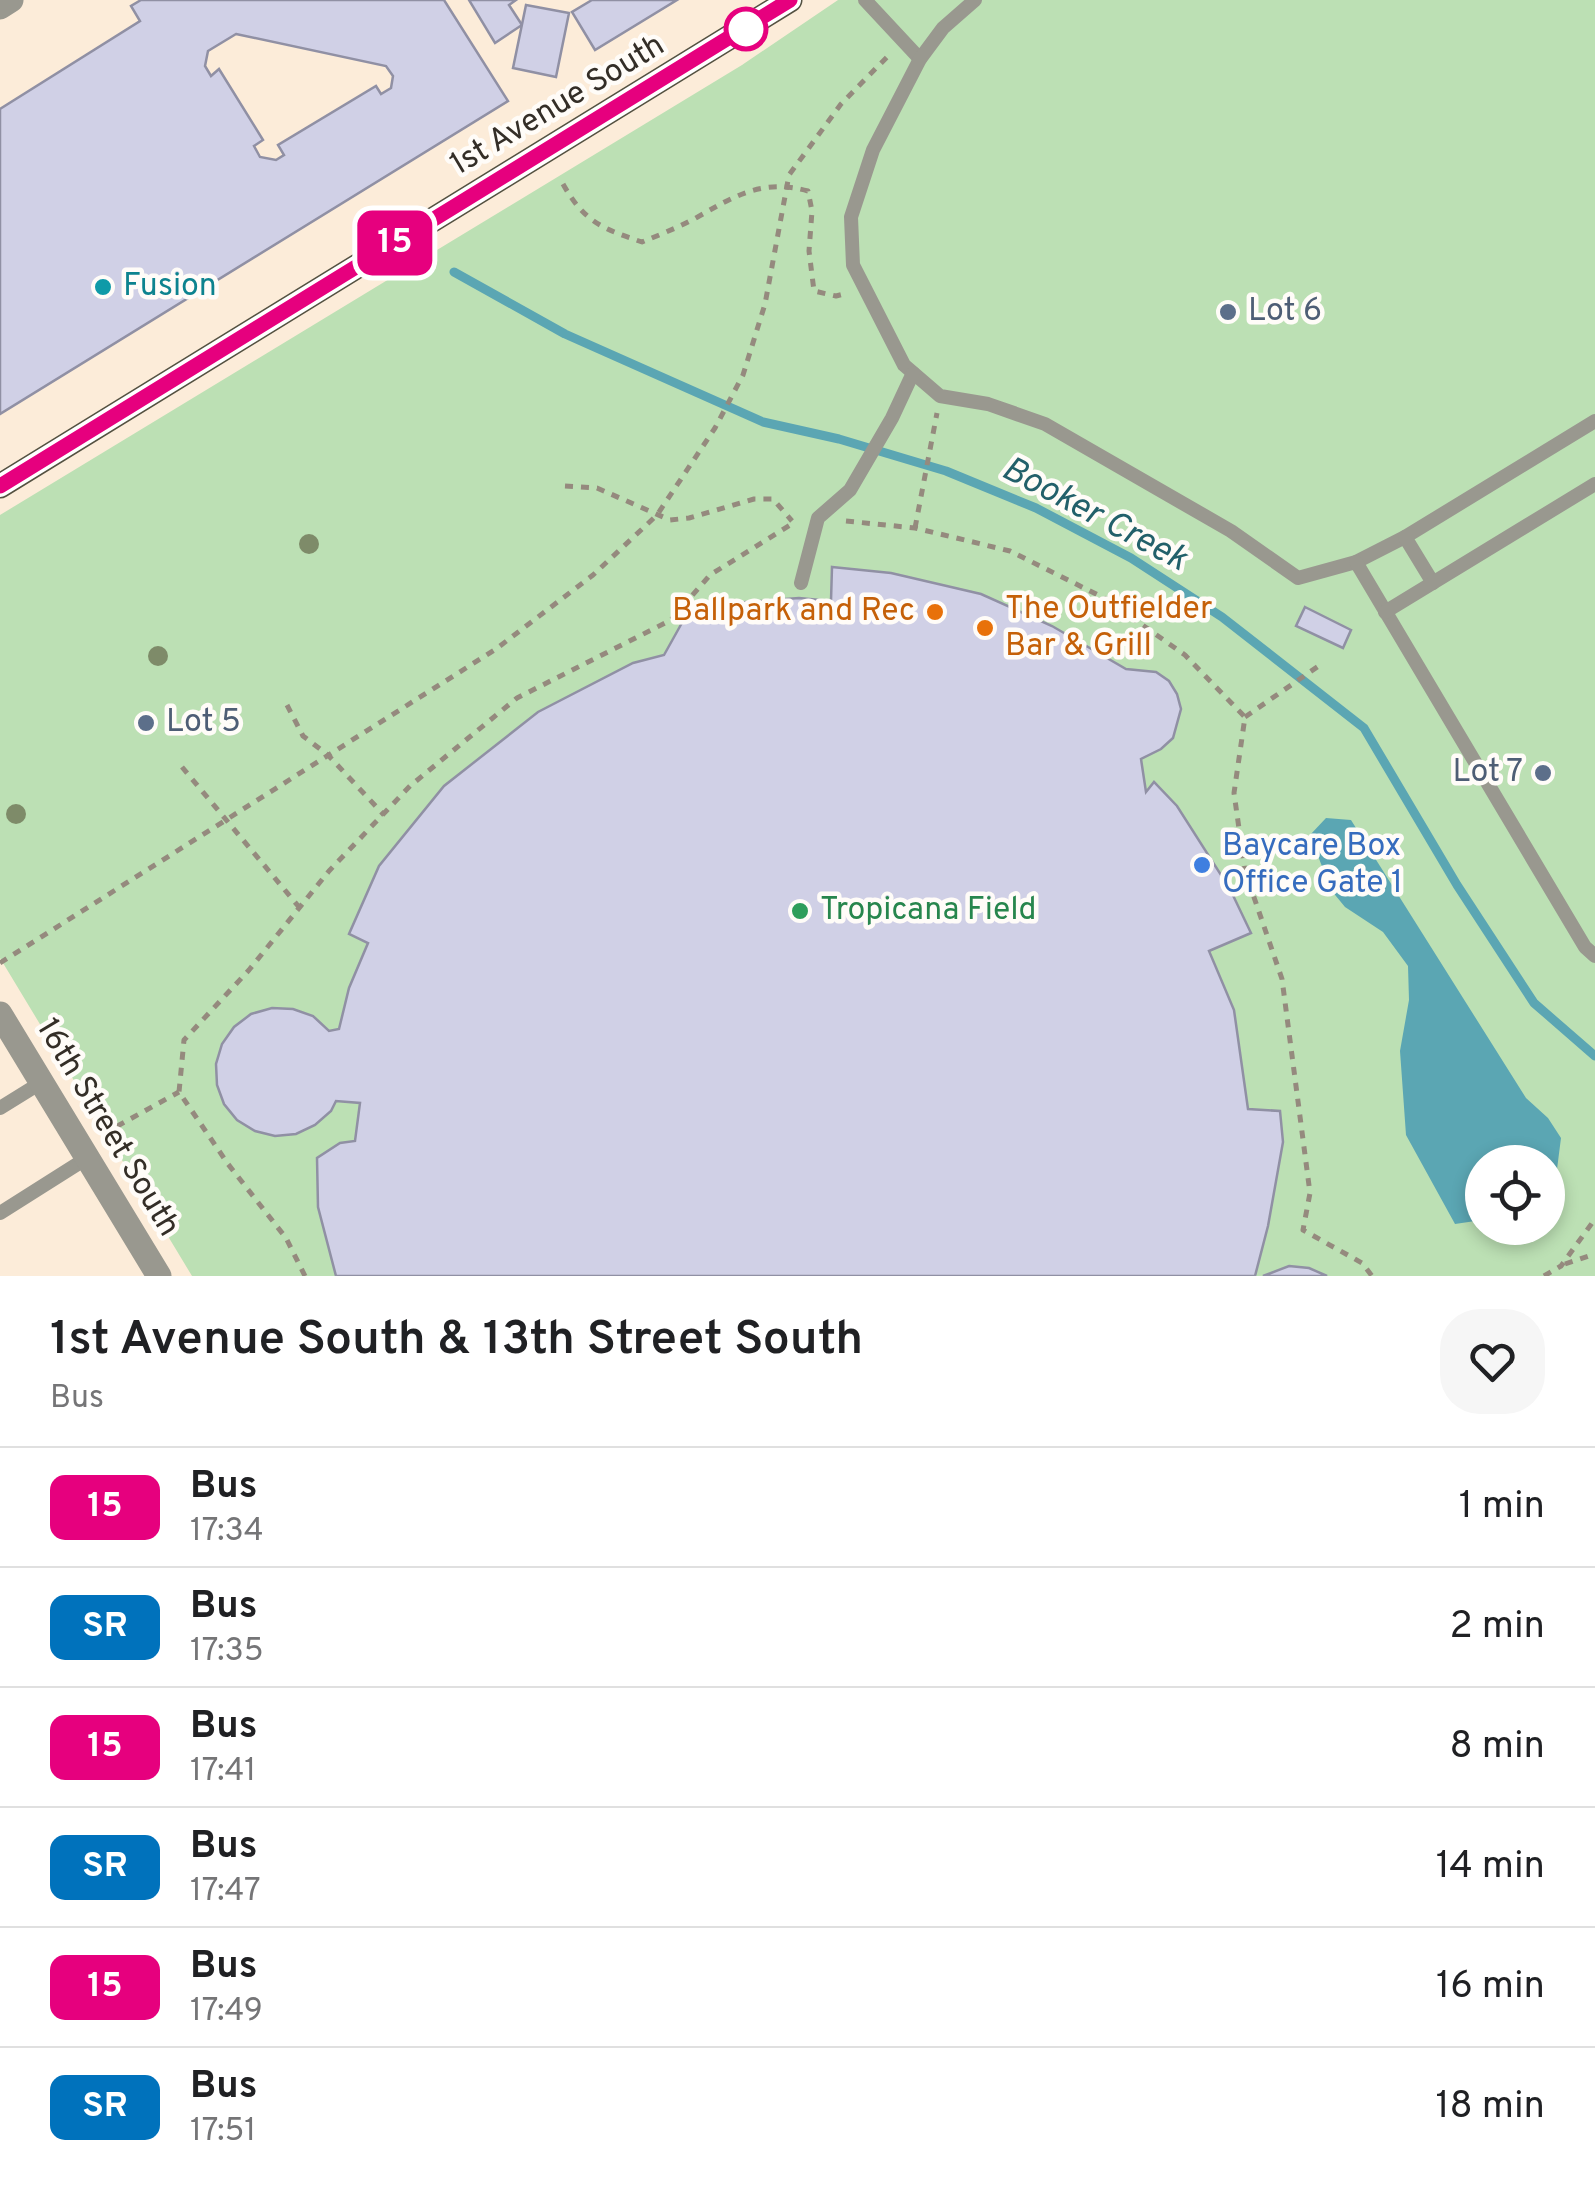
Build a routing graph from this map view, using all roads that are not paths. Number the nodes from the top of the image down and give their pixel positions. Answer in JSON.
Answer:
{"nodes":[{"id":1,"x":11,"y":0,"type":"edge"},
{"id":2,"x":790,"y":0,"type":"edge"},
{"id":3,"x":865,"y":0,"type":"edge"},
{"id":4,"x":976,"y":0,"type":"edge"},
{"id":5,"x":0,"y":6,"type":"edge"},
{"id":6,"x":920,"y":59,"type":"junction"},
{"id":7,"x":913,"y":374,"type":"junction"},
{"id":8,"x":1595,"y":420,"type":"edge"},
{"id":9,"x":1595,"y":484,"type":"edge"},
{"id":10,"x":0,"y":486,"type":"edge"},
{"id":11,"x":1406,"y":537,"type":"junction"},
{"id":12,"x":1356,"y":562,"type":"junction"},
{"id":13,"x":801,"y":582,"type":"dead end"},
{"id":14,"x":1433,"y":583,"type":"junction"},
{"id":15,"x":1385,"y":612,"type":"junction"},
{"id":16,"x":1595,"y":956,"type":"edge"},
{"id":17,"x":0,"y":1014,"type":"edge"},
{"id":18,"x":42,"y":1082,"type":"junction"},
{"id":19,"x":0,"y":1108,"type":"edge"},
{"id":20,"x":84,"y":1152,"type":"junction"},
{"id":21,"x":0,"y":1213,"type":"edge"},
{"id":22,"x":159,"y":1276,"type":"edge"}],
"edges":[{"from":1,"to":5,"type":"street"},
{"from":2,"to":10,"type":"main road","name":"1st Avenue South"},
{"from":3,"to":6,"type":"lane"},
{"from":4,"to":6,"type":"lane"},
{"from":6,"to":7,"type":"lane"},
{"from":7,"to":12,"type":"lane"},
{"from":7,"to":13,"type":"lane"},
{"from":8,"to":11,"type":"lane"},
{"from":9,"to":14,"type":"lane"},
{"from":11,"to":12,"type":"lane"},
{"from":11,"to":14,"type":"lane"},
{"from":12,"to":15,"type":"lane"},
{"from":14,"to":15,"type":"lane"},
{"from":15,"to":16,"type":"lane"},
{"from":17,"to":18,"type":"street","name":"16th Street South"},
{"from":18,"to":19,"type":"lane"},
{"from":18,"to":20,"type":"street","name":"16th Street South"},
{"from":20,"to":21,"type":"lane"},
{"from":20,"to":22,"type":"street","name":"16th Street South"}]}
